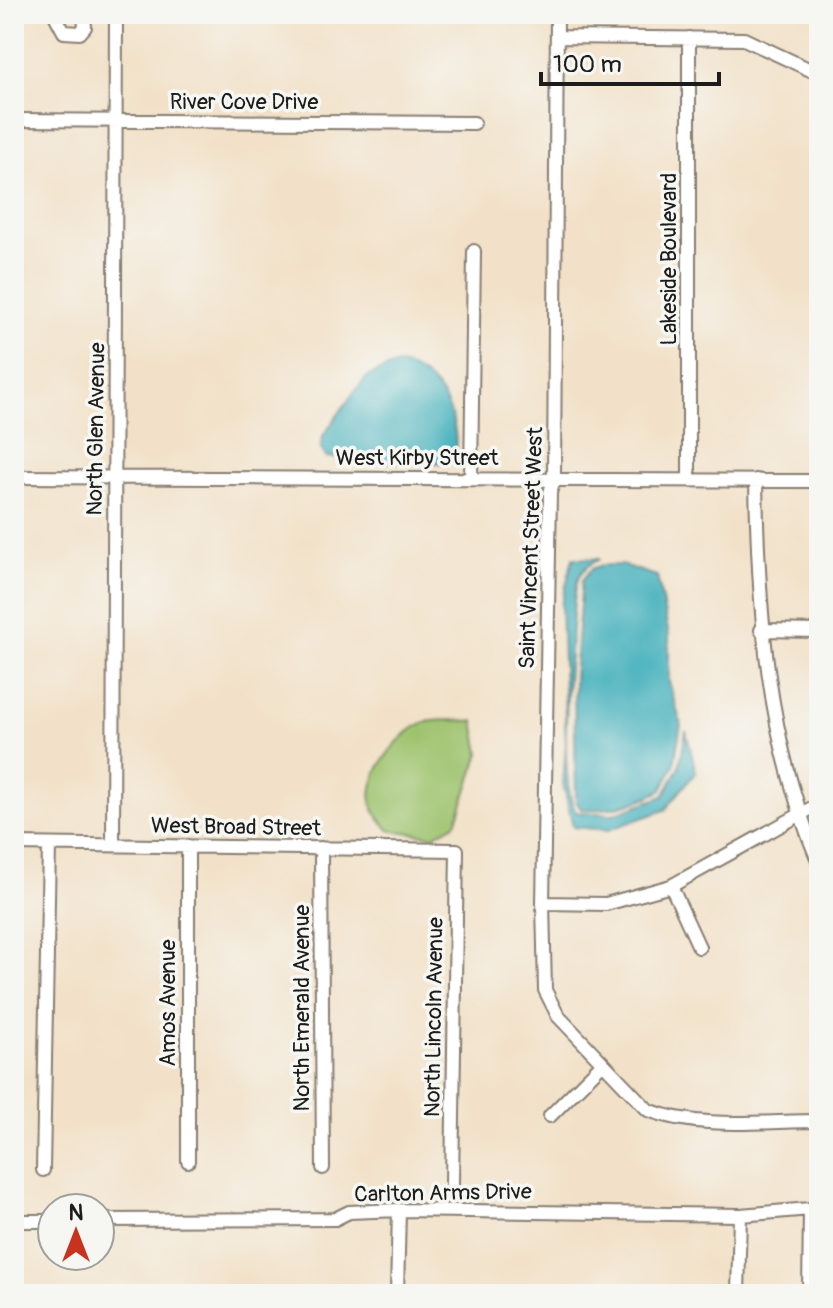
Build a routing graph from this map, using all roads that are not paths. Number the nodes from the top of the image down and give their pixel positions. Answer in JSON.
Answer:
{"nodes":[{"id":1,"x":41,"y":14,"type":"edge"},
{"id":2,"x":84,"y":14,"type":"edge"},
{"id":3,"x":116,"y":14,"type":"edge"},
{"id":4,"x":557,"y":14,"type":"edge"},
{"id":5,"x":57,"y":15,"type":"edge"},
{"id":6,"x":557,"y":37,"type":"junction"},
{"id":7,"x":689,"y":38,"type":"junction"},
{"id":8,"x":819,"y":74,"type":"edge"},
{"id":9,"x":14,"y":120,"type":"edge"},
{"id":10,"x":116,"y":121,"type":"junction"},
{"id":11,"x":474,"y":123,"type":"dead end"},
{"id":12,"x":474,"y":251,"type":"dead end"},
{"id":13,"x":115,"y":476,"type":"junction"},
{"id":14,"x":14,"y":477,"type":"edge"},
{"id":15,"x":471,"y":479,"type":"junction"},
{"id":16,"x":554,"y":479,"type":"junction"},
{"id":17,"x":689,"y":480,"type":"junction"},
{"id":18,"x":756,"y":480,"type":"junction"},
{"id":19,"x":819,"y":481,"type":"edge"},
{"id":20,"x":761,"y":630,"type":"junction"},
{"id":21,"x":819,"y":631,"type":"edge"},
{"id":22,"x":819,"y":804,"type":"edge"},
{"id":23,"x":799,"y":812,"type":"junction"},
{"id":24,"x":14,"y":844,"type":"edge"},
{"id":25,"x":113,"y":844,"type":"junction"},
{"id":26,"x":49,"y":845,"type":"junction"},
{"id":27,"x":188,"y":846,"type":"junction"},
{"id":28,"x":321,"y":848,"type":"junction"},
{"id":29,"x":457,"y":850,"type":"joint"},
{"id":30,"x":819,"y":863,"type":"edge"},
{"id":31,"x":671,"y":886,"type":"junction"},
{"id":32,"x":543,"y":903,"type":"junction"},
{"id":33,"x":699,"y":947,"type":"dead end"},
{"id":34,"x":603,"y":1063,"type":"junction"},
{"id":35,"x":550,"y":1116,"type":"dead end"},
{"id":36,"x":819,"y":1121,"type":"edge"},
{"id":37,"x":188,"y":1161,"type":"dead end"},
{"id":38,"x":323,"y":1168,"type":"dead end"},
{"id":39,"x":43,"y":1170,"type":"dead end"},
{"id":40,"x":452,"y":1184,"type":"dead end"},
{"id":41,"x":399,"y":1210,"type":"junction"},
{"id":42,"x":740,"y":1215,"type":"junction"},
{"id":43,"x":116,"y":1220,"type":"edge"},
{"id":44,"x":14,"y":1221,"type":"edge"},
{"id":45,"x":36,"y":1221,"type":"edge"},
{"id":46,"x":397,"y":1294,"type":"edge"},
{"id":47,"x":738,"y":1294,"type":"edge"},
{"id":48,"x":809,"y":1294,"type":"edge"}],
"edges":[{"from":1,"to":5,"type":"street"},
{"from":2,"to":5,"type":"street"},
{"from":3,"to":10,"type":"street","name":"North Glen Avenue"},
{"from":4,"to":6,"type":"street","name":"Saint Vincent Street West"},
{"from":6,"to":7,"type":"street"},
{"from":6,"to":16,"type":"street","name":"Saint Vincent Street West"},
{"from":7,"to":8,"type":"street"},
{"from":7,"to":17,"type":"street","name":"Lakeside Boulevard"},
{"from":9,"to":10,"type":"street","name":"River Cove Drive"},
{"from":10,"to":11,"type":"street","name":"River Cove Drive"},
{"from":10,"to":13,"type":"street","name":"North Glen Avenue"},
{"from":12,"to":15,"type":"street"},
{"from":13,"to":14,"type":"street","name":"West Kirby Street"},
{"from":13,"to":15,"type":"street","name":"West Kirby Street"},
{"from":13,"to":25,"type":"street","name":"North Glen Avenue"},
{"from":15,"to":16,"type":"street","name":"West Kirby Street"},
{"from":16,"to":17,"type":"street","name":"West Kirby Street"},
{"from":16,"to":32,"type":"street","name":"Saint Vincent Street West"},
{"from":17,"to":18,"type":"street","name":"West Kirby Street"},
{"from":18,"to":19,"type":"street","name":"West Kirby Street"},
{"from":18,"to":20,"type":"street"},
{"from":20,"to":21,"type":"street"},
{"from":20,"to":23,"type":"street"},
{"from":22,"to":23,"type":"street"},
{"from":23,"to":30,"type":"street"},
{"from":23,"to":31,"type":"street"},
{"from":24,"to":26,"type":"street","name":"West Broad Street"},
{"from":25,"to":26,"type":"street","name":"West Broad Street"},
{"from":25,"to":27,"type":"street","name":"West Broad Street"},
{"from":26,"to":39,"type":"street"},
{"from":27,"to":28,"type":"street","name":"West Broad Street"},
{"from":27,"to":37,"type":"street","name":"Amos Avenue"},
{"from":28,"to":29,"type":"street","name":"West Broad Street"},
{"from":28,"to":38,"type":"street","name":"North Emerald Avenue"},
{"from":29,"to":40,"type":"street","name":"North Lincoln Avenue"},
{"from":31,"to":32,"type":"street"},
{"from":31,"to":33,"type":"street"},
{"from":32,"to":34,"type":"street","name":"Saint Vincent Street West"},
{"from":34,"to":35,"type":"street"},
{"from":34,"to":36,"type":"street","name":"Saint Vincent Street West"},
{"from":41,"to":42,"type":"street","name":"Carlton Arms Drive"},
{"from":41,"to":43,"type":"street","name":"Carlton Arms Drive"},
{"from":41,"to":46,"type":"street"},
{"from":42,"to":47,"type":"street"},
{"from":42,"to":48,"type":"street","name":"Carlton Arms Drive"},
{"from":44,"to":45,"type":"street"}]}
